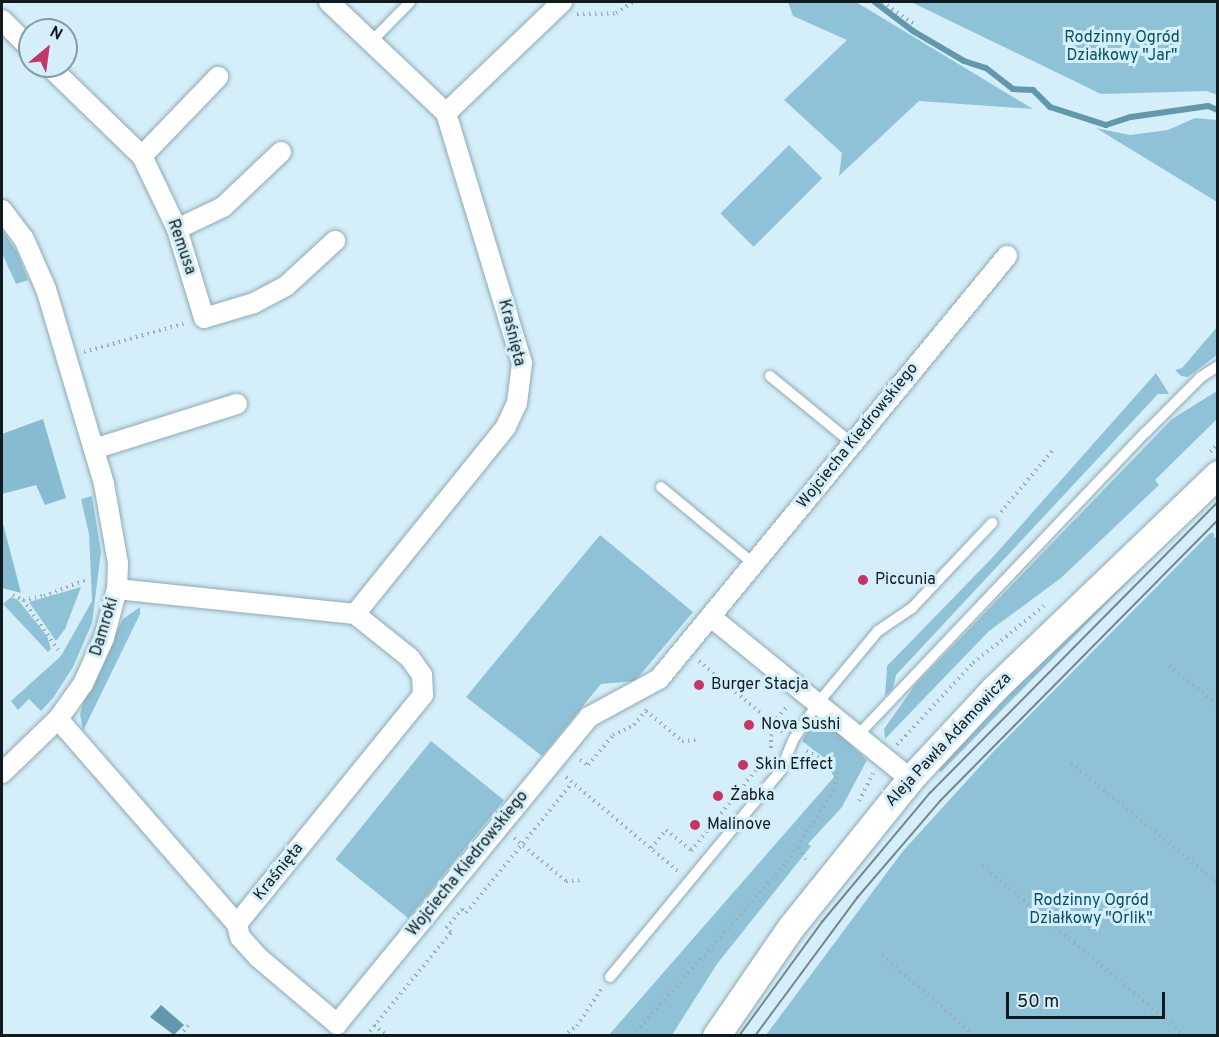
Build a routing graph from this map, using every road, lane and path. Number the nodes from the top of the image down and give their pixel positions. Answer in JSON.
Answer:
{"nodes":[{"id":1,"x":329,"y":2,"type":"edge"},
{"id":2,"x":410,"y":2,"type":"edge"},
{"id":3,"x":562,"y":2,"type":"edge"},
{"id":4,"x":882,"y":2,"type":"edge"},
{"id":5,"x":2,"y":20,"type":"edge"},
{"id":6,"x":917,"y":26,"type":"dead end"},
{"id":7,"x":18,"y":36,"type":"edge"},
{"id":8,"x":370,"y":43,"type":"junction"},
{"id":9,"x":218,"y":77,"type":"dead end"},
{"id":10,"x":61,"y":78,"type":"edge"},
{"id":11,"x":446,"y":113,"type":"junction"},
{"id":12,"x":281,"y":152,"type":"dead end"},
{"id":13,"x":142,"y":156,"type":"junction"},
{"id":14,"x":2,"y":210,"type":"edge"},
{"id":15,"x":177,"y":229,"type":"junction"},
{"id":16,"x":335,"y":241,"type":"dead end"},
{"id":17,"x":1008,"y":256,"type":"dead end"},
{"id":18,"x":204,"y":318,"type":"junction"},
{"id":19,"x":82,"y":352,"type":"dead end"},
{"id":20,"x":1218,"y":366,"type":"edge"},
{"id":21,"x":770,"y":376,"type":"dead end"},
{"id":22,"x":237,"y":404,"type":"dead end"},
{"id":23,"x":852,"y":443,"type":"junction"},
{"id":24,"x":94,"y":448,"type":"junction"},
{"id":25,"x":1052,"y":451,"type":"dead end"},
{"id":26,"x":1218,"y":474,"type":"edge"},
{"id":27,"x":661,"y":487,"type":"dead end"},
{"id":28,"x":992,"y":523,"type":"joint"},
{"id":29,"x":1218,"y":530,"type":"edge"},
{"id":30,"x":1212,"y":535,"type":"dead end"},
{"id":31,"x":754,"y":564,"type":"junction"},
{"id":32,"x":88,"y":579,"type":"dead end"},
{"id":33,"x":117,"y":589,"type":"junction"},
{"id":34,"x":13,"y":596,"type":"dead end"},
{"id":35,"x":23,"y":600,"type":"junction"},
{"id":36,"x":355,"y":614,"type":"junction"},
{"id":37,"x":711,"y":617,"type":"junction"},
{"id":38,"x":58,"y":650,"type":"dead end"},
{"id":39,"x":697,"y":660,"type":"dead end"},
{"id":40,"x":1169,"y":666,"type":"dead end"},
{"id":41,"x":818,"y":703,"type":"junction"},
{"id":42,"x":1218,"y":705,"type":"edge"},
{"id":43,"x":787,"y":706,"type":"dead end"},
{"id":44,"x":646,"y":711,"type":"dead end"},
{"id":45,"x":58,"y":719,"type":"junction"},
{"id":46,"x":773,"y":723,"type":"junction"},
{"id":47,"x":858,"y":735,"type":"junction"},
{"id":48,"x":700,"y":739,"type":"dead end"},
{"id":49,"x":817,"y":760,"type":"dead end"},
{"id":50,"x":1071,"y":763,"type":"dead end"},
{"id":51,"x":2,"y":773,"type":"edge"},
{"id":52,"x":565,"y":778,"type":"dead end"},
{"id":53,"x":910,"y":779,"type":"junction"},
{"id":54,"x":572,"y":783,"type":"junction"},
{"id":55,"x":499,"y":826,"type":"junction"},
{"id":56,"x":522,"y":845,"type":"junction"},
{"id":57,"x":650,"y":848,"type":"junction"},
{"id":58,"x":799,"y":848,"type":"junction"},
{"id":59,"x":691,"y":851,"type":"junction"},
{"id":60,"x":805,"y":859,"type":"dead end"},
{"id":61,"x":705,"y":862,"type":"junction"},
{"id":62,"x":982,"y":865,"type":"dead end"},
{"id":63,"x":584,"y":880,"type":"dead end"},
{"id":64,"x":690,"y":881,"type":"junction"},
{"id":65,"x":1218,"y":884,"type":"edge"},
{"id":66,"x":237,"y":924,"type":"junction"},
{"id":67,"x":882,"y":955,"type":"dead end"},
{"id":68,"x":610,"y":977,"type":"joint"},
{"id":69,"x":190,"y":1023,"type":"dead end"},
{"id":70,"x":374,"y":1025,"type":"junction"},
{"id":71,"x":180,"y":1035,"type":"edge"},
{"id":72,"x":366,"y":1035,"type":"edge"},
{"id":73,"x":387,"y":1035,"type":"edge"},
{"id":74,"x":563,"y":1035,"type":"edge"},
{"id":75,"x":632,"y":1035,"type":"edge"},
{"id":76,"x":716,"y":1035,"type":"edge"},
{"id":77,"x":975,"y":1035,"type":"edge"},
{"id":78,"x":1185,"y":1035,"type":"edge"}],
"edges":[{"from":1,"to":8,"type":"street"},
{"from":2,"to":8,"type":"lane"},
{"from":3,"to":11,"type":"street"},
{"from":4,"to":6,"type":"path"},
{"from":5,"to":7,"type":"street"},
{"from":8,"to":11,"type":"street"},
{"from":9,"to":13,"type":"street"},
{"from":10,"to":13,"type":"street","name":"Remusa"},
{"from":11,"to":36,"type":"street","name":"Kraśnięta"},
{"from":12,"to":15,"type":"street"},
{"from":13,"to":15,"type":"street","name":"Remusa"},
{"from":14,"to":24,"type":"street","name":"Damroki"},
{"from":15,"to":18,"type":"street","name":"Remusa"},
{"from":16,"to":18,"type":"street"},
{"from":17,"to":23,"type":"street","name":"Wojciecha Kiedrowskiego"},
{"from":18,"to":19,"type":"path"},
{"from":20,"to":47,"type":"lane"},
{"from":21,"to":23,"type":"lane"},
{"from":22,"to":24,"type":"street"},
{"from":23,"to":31,"type":"street","name":"Wojciecha Kiedrowskiego"},
{"from":24,"to":33,"type":"street","name":"Damroki"},
{"from":25,"to":28,"type":"path"},
{"from":26,"to":53,"type":"main road","name":"Aleja Pawła Adamowicza"},
{"from":27,"to":31,"type":"lane"},
{"from":28,"to":41,"type":"lane"},
{"from":29,"to":30,"type":"path"},
{"from":31,"to":37,"type":"street","name":"Wojciecha Kiedrowskiego"},
{"from":32,"to":35,"type":"path"},
{"from":33,"to":36,"type":"street"},
{"from":33,"to":45,"type":"street","name":"Damroki"},
{"from":34,"to":35,"type":"path"},
{"from":35,"to":38,"type":"path"},
{"from":36,"to":66,"type":"street","name":"Kraśnięta"},
{"from":37,"to":41,"type":"street"},
{"from":37,"to":55,"type":"street","name":"Wojciecha Kiedrowskiego"},
{"from":39,"to":46,"type":"path"},
{"from":40,"to":42,"type":"path"},
{"from":41,"to":47,"type":"street"},
{"from":41,"to":61,"type":"lane"},
{"from":43,"to":46,"type":"path"},
{"from":44,"to":48,"type":"path"},
{"from":45,"to":51,"type":"street","name":"Damroki"},
{"from":45,"to":66,"type":"street"},
{"from":46,"to":59,"type":"path"},
{"from":47,"to":53,"type":"street"},
{"from":49,"to":58,"type":"path"},
{"from":50,"to":65,"type":"path"},
{"from":52,"to":54,"type":"path"},
{"from":53,"to":76,"type":"main road","name":"Aleja Pawła Adamowicza"},
{"from":54,"to":56,"type":"path"},
{"from":54,"to":57,"type":"path"},
{"from":55,"to":56,"type":"path"},
{"from":55,"to":66,"type":"street","name":"Wojciecha Kiedrowskiego"},
{"from":56,"to":63,"type":"path"},
{"from":56,"to":70,"type":"path"},
{"from":57,"to":59,"type":"path"},
{"from":57,"to":64,"type":"path"},
{"from":58,"to":60,"type":"path"},
{"from":58,"to":75,"type":"path"},
{"from":59,"to":61,"type":"path"},
{"from":61,"to":64,"type":"lane"},
{"from":62,"to":78,"type":"path"},
{"from":64,"to":68,"type":"lane"},
{"from":67,"to":77,"type":"path"},
{"from":68,"to":74,"type":"path"},
{"from":69,"to":71,"type":"path"},
{"from":70,"to":72,"type":"path"},
{"from":70,"to":73,"type":"path"}]}
